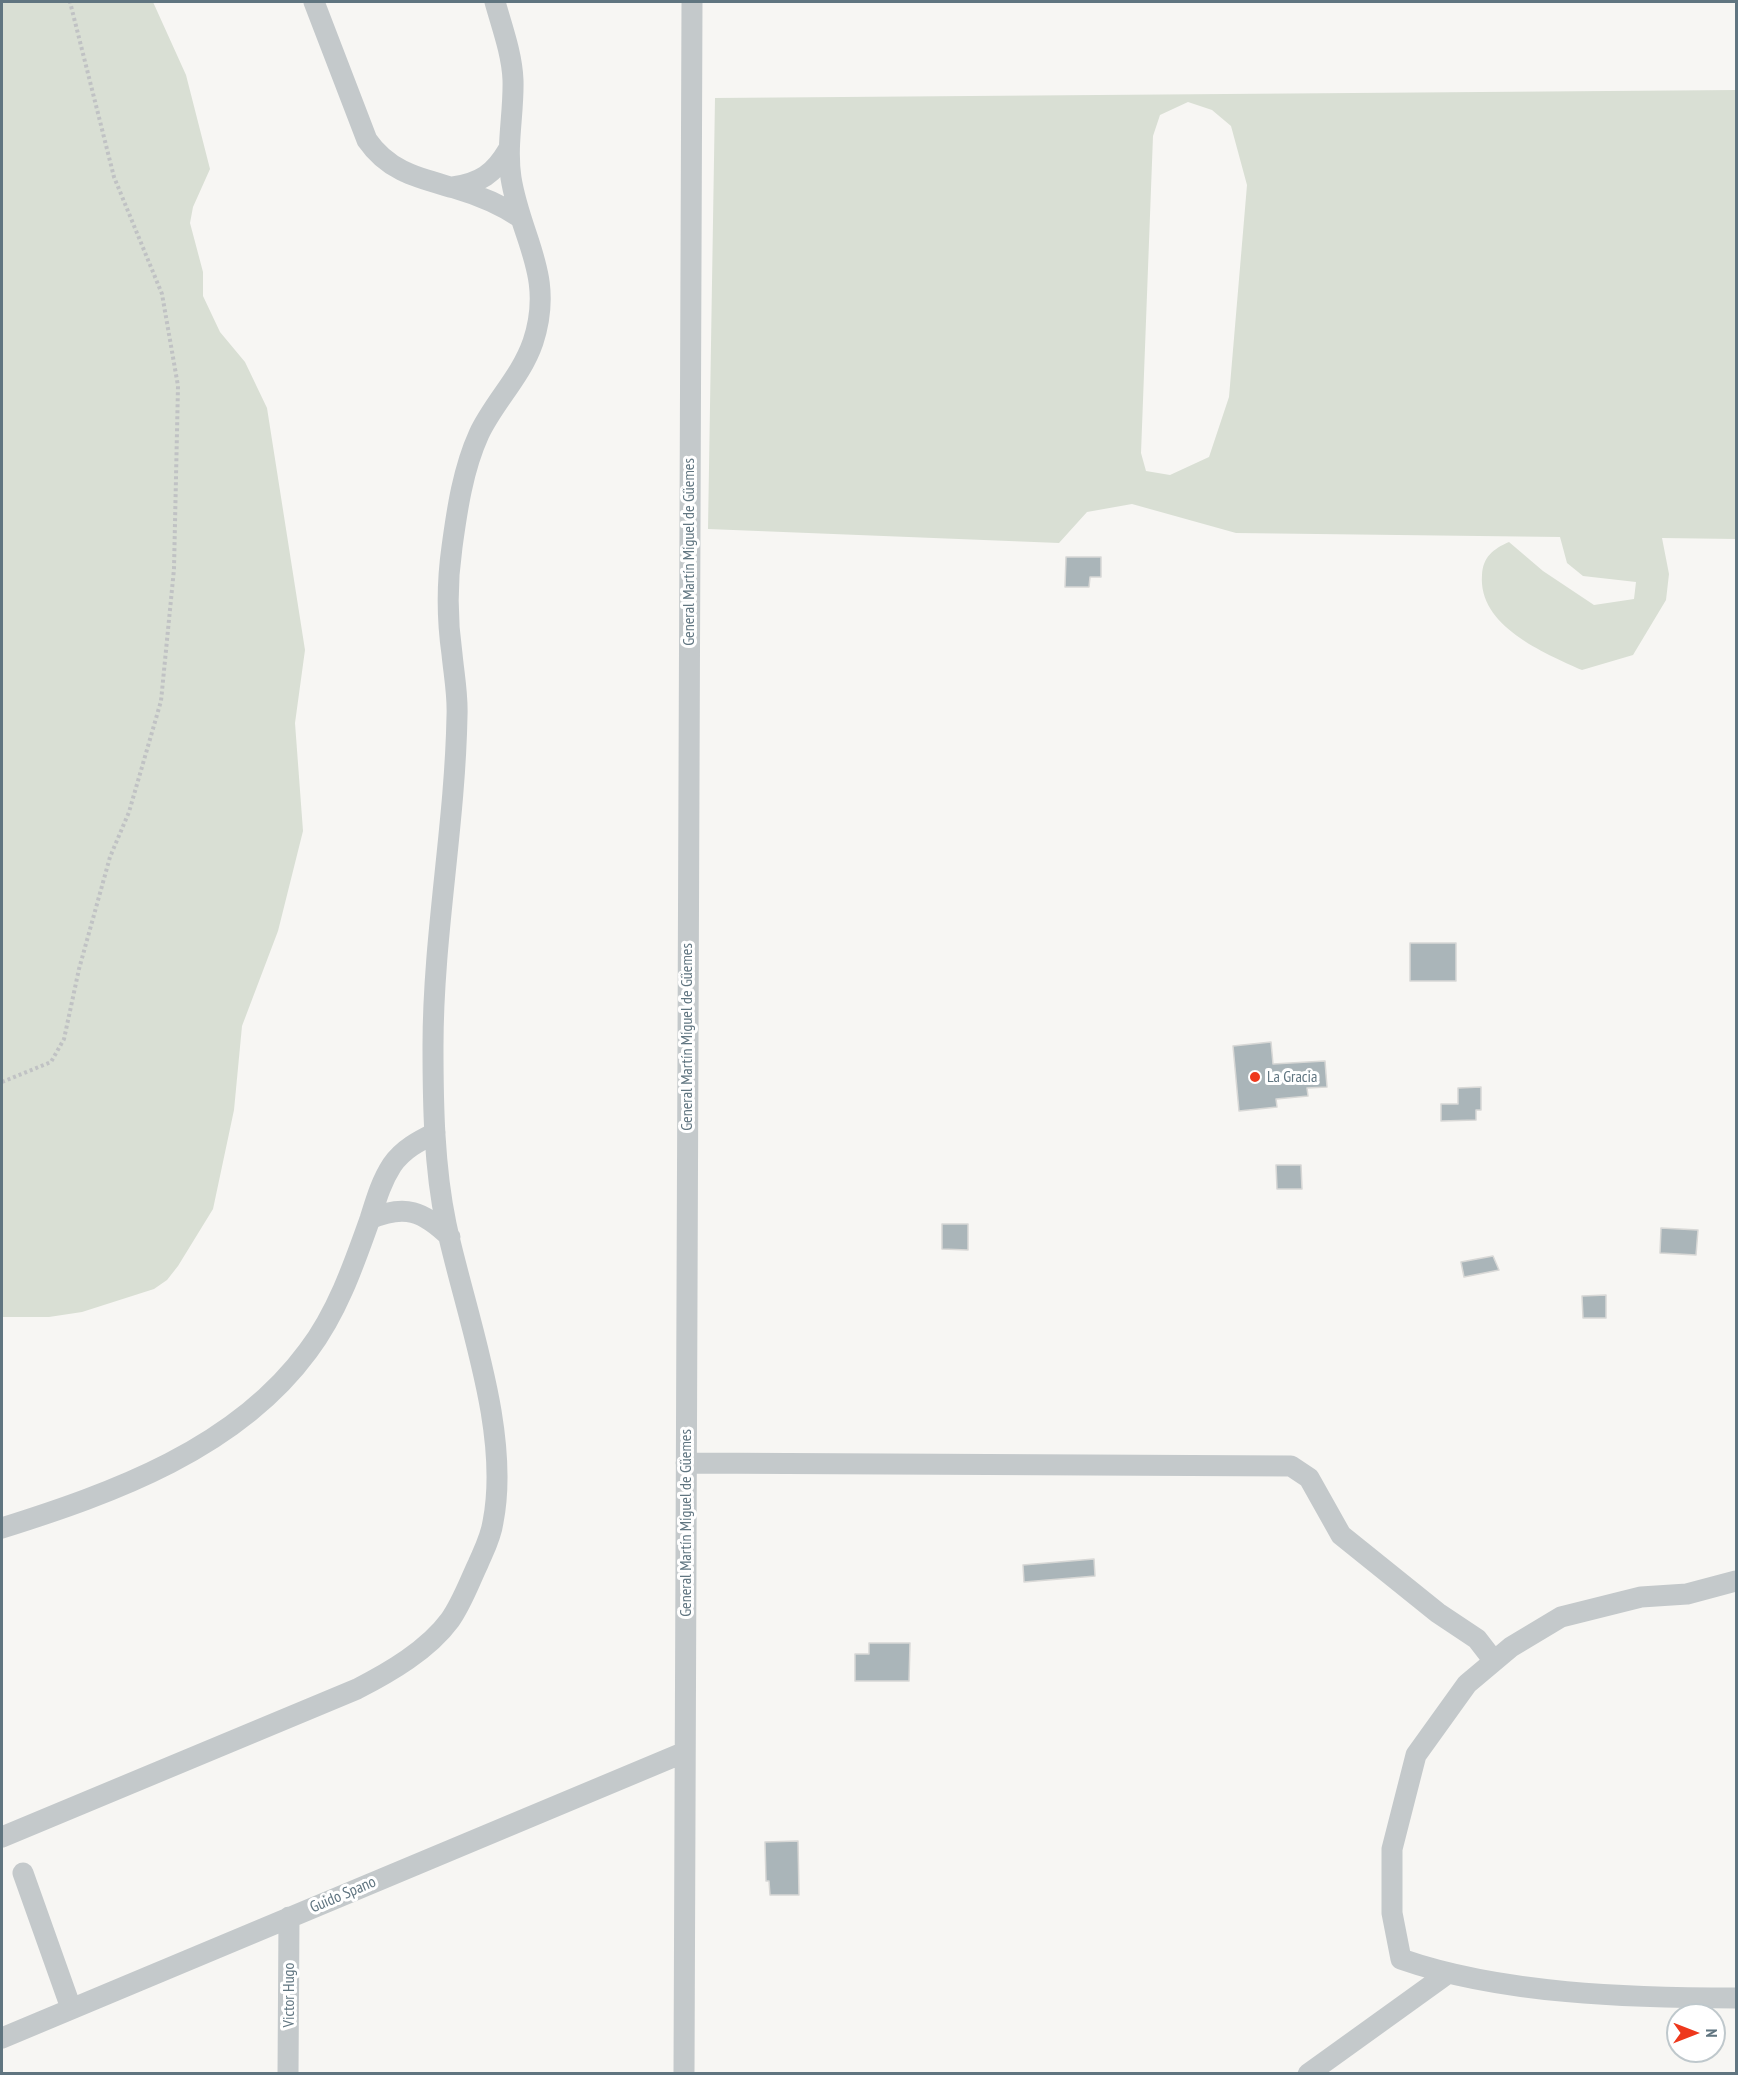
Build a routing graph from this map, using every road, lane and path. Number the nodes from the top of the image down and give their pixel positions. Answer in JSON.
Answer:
{"nodes":[{"id":1,"x":70,"y":2,"type":"edge"},
{"id":2,"x":314,"y":2,"type":"edge"},
{"id":3,"x":495,"y":2,"type":"edge"},
{"id":4,"x":692,"y":2,"type":"edge"},
{"id":5,"x":508,"y":150,"type":"junction"},
{"id":6,"x":452,"y":187,"type":"junction"},
{"id":7,"x":521,"y":218,"type":"junction"},
{"id":8,"x":2,"y":1082,"type":"edge"},
{"id":9,"x":435,"y":1132,"type":"junction"},
{"id":10,"x":370,"y":1219,"type":"junction"},
{"id":11,"x":450,"y":1237,"type":"junction"},
{"id":12,"x":686,"y":1463,"type":"junction"},
{"id":13,"x":2,"y":1528,"type":"edge"},
{"id":14,"x":1737,"y":1581,"type":"edge"},
{"id":15,"x":1494,"y":1661,"type":"junction"},
{"id":16,"x":685,"y":1752,"type":"junction"},
{"id":17,"x":2,"y":1837,"type":"edge"},
{"id":18,"x":23,"y":1873,"type":"dead end"},
{"id":19,"x":289,"y":1917,"type":"junction"},
{"id":20,"x":1447,"y":1974,"type":"junction"},
{"id":21,"x":1737,"y":1998,"type":"edge"},
{"id":22,"x":71,"y":2008,"type":"junction"},
{"id":23,"x":2,"y":2038,"type":"edge"},
{"id":24,"x":288,"y":2073,"type":"edge"},
{"id":25,"x":684,"y":2073,"type":"edge"},
{"id":26,"x":1308,"y":2073,"type":"edge"}],
"edges":[{"from":1,"to":8,"type":"path"},
{"from":2,"to":6,"type":"street"},
{"from":3,"to":5,"type":"street"},
{"from":4,"to":12,"type":"street","name":"General Martín Miguel de Güemes"},
{"from":5,"to":6,"type":"street"},
{"from":5,"to":7,"type":"street"},
{"from":6,"to":7,"type":"street"},
{"from":7,"to":9,"type":"street"},
{"from":9,"to":10,"type":"street"},
{"from":9,"to":11,"type":"street"},
{"from":10,"to":11,"type":"street"},
{"from":10,"to":13,"type":"street"},
{"from":11,"to":17,"type":"street"},
{"from":12,"to":15,"type":"street"},
{"from":12,"to":16,"type":"street","name":"General Martín Miguel de Güemes"},
{"from":14,"to":15,"type":"street"},
{"from":15,"to":20,"type":"street"},
{"from":16,"to":19,"type":"street","name":"Guido Spano"},
{"from":16,"to":25,"type":"street","name":"General Martín Miguel de Güemes"},
{"from":18,"to":22,"type":"street"},
{"from":19,"to":22,"type":"street","name":"Guido Spano"},
{"from":19,"to":24,"type":"street","name":"Victor Hugo"},
{"from":20,"to":21,"type":"street"},
{"from":20,"to":26,"type":"street"},
{"from":22,"to":23,"type":"street","name":"Guido Spano"}]}
